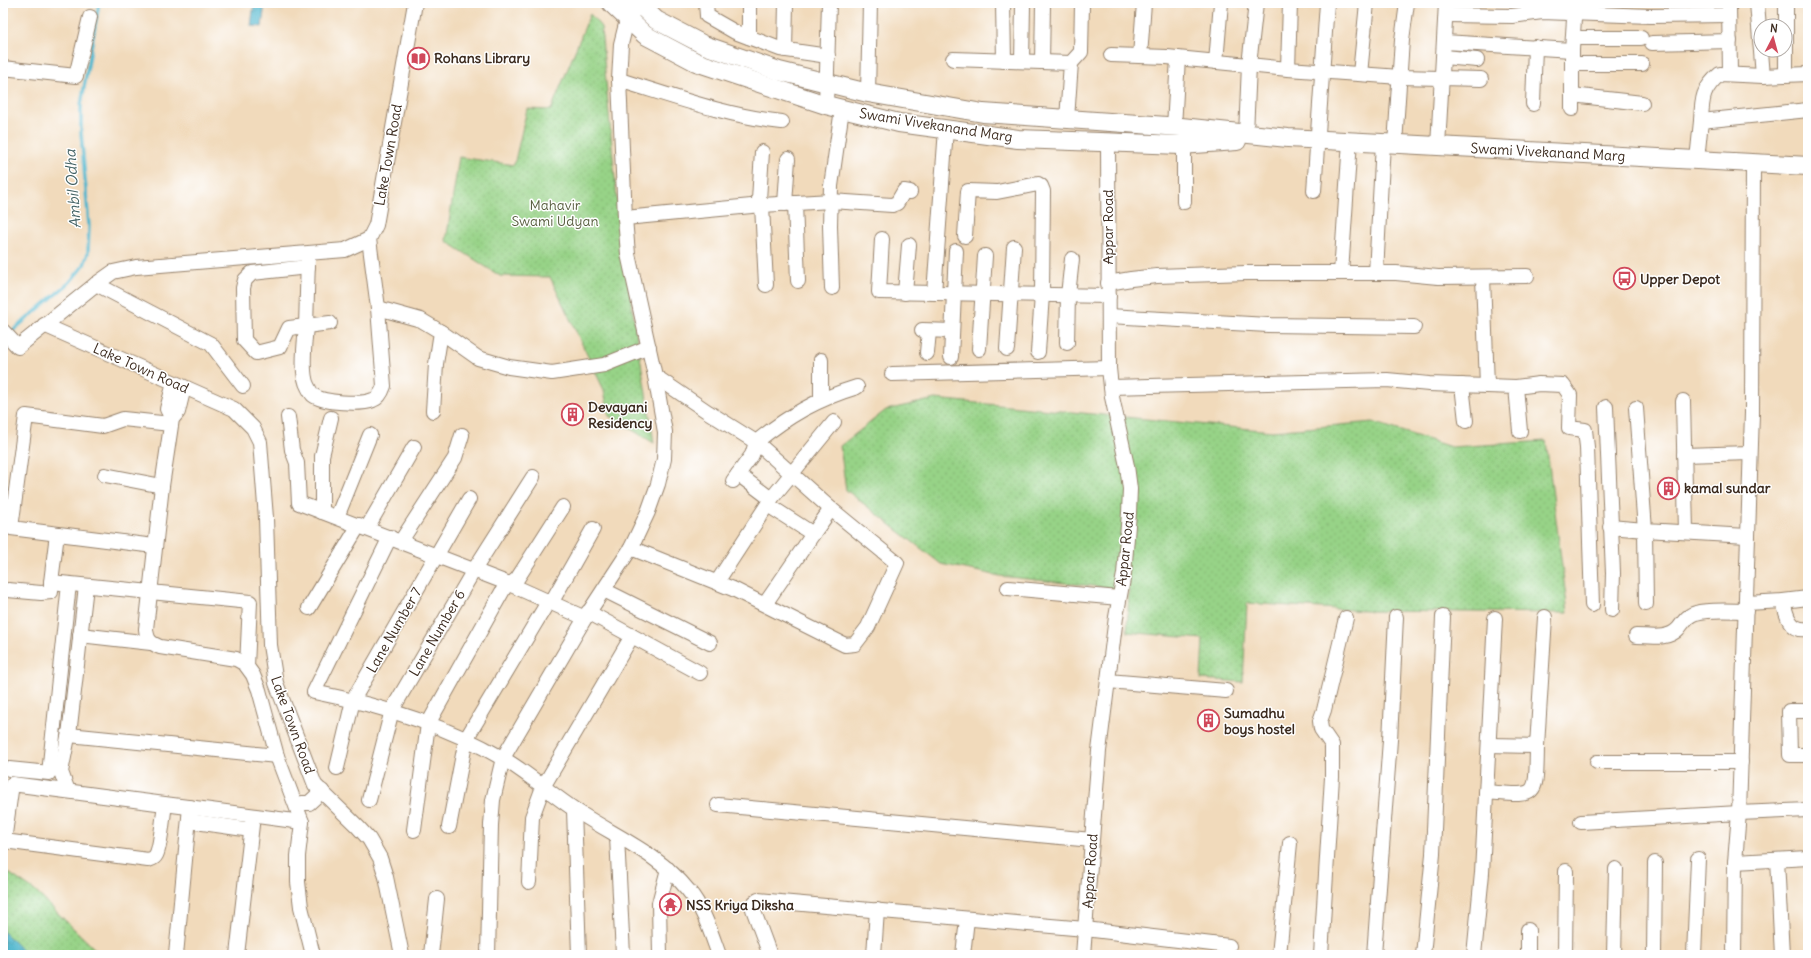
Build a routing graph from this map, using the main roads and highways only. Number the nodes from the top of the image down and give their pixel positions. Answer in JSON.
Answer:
{"nodes":[{"id":1,"x":611,"y":3,"type":"edge"},
{"id":2,"x":639,"y":4,"type":"edge"},
{"id":3,"x":1288,"y":138,"type":"junction"},
{"id":4,"x":1808,"y":166,"type":"edge"}],
"edges":[{"from":1,"to":3,"type":"main road","name":"Swami Vivekanand Marg"},
{"from":2,"to":3,"type":"main road","name":"Swami Vivekanand Marg"},
{"from":3,"to":4,"type":"main road","name":"Swami Vivekanand Marg"}]}
